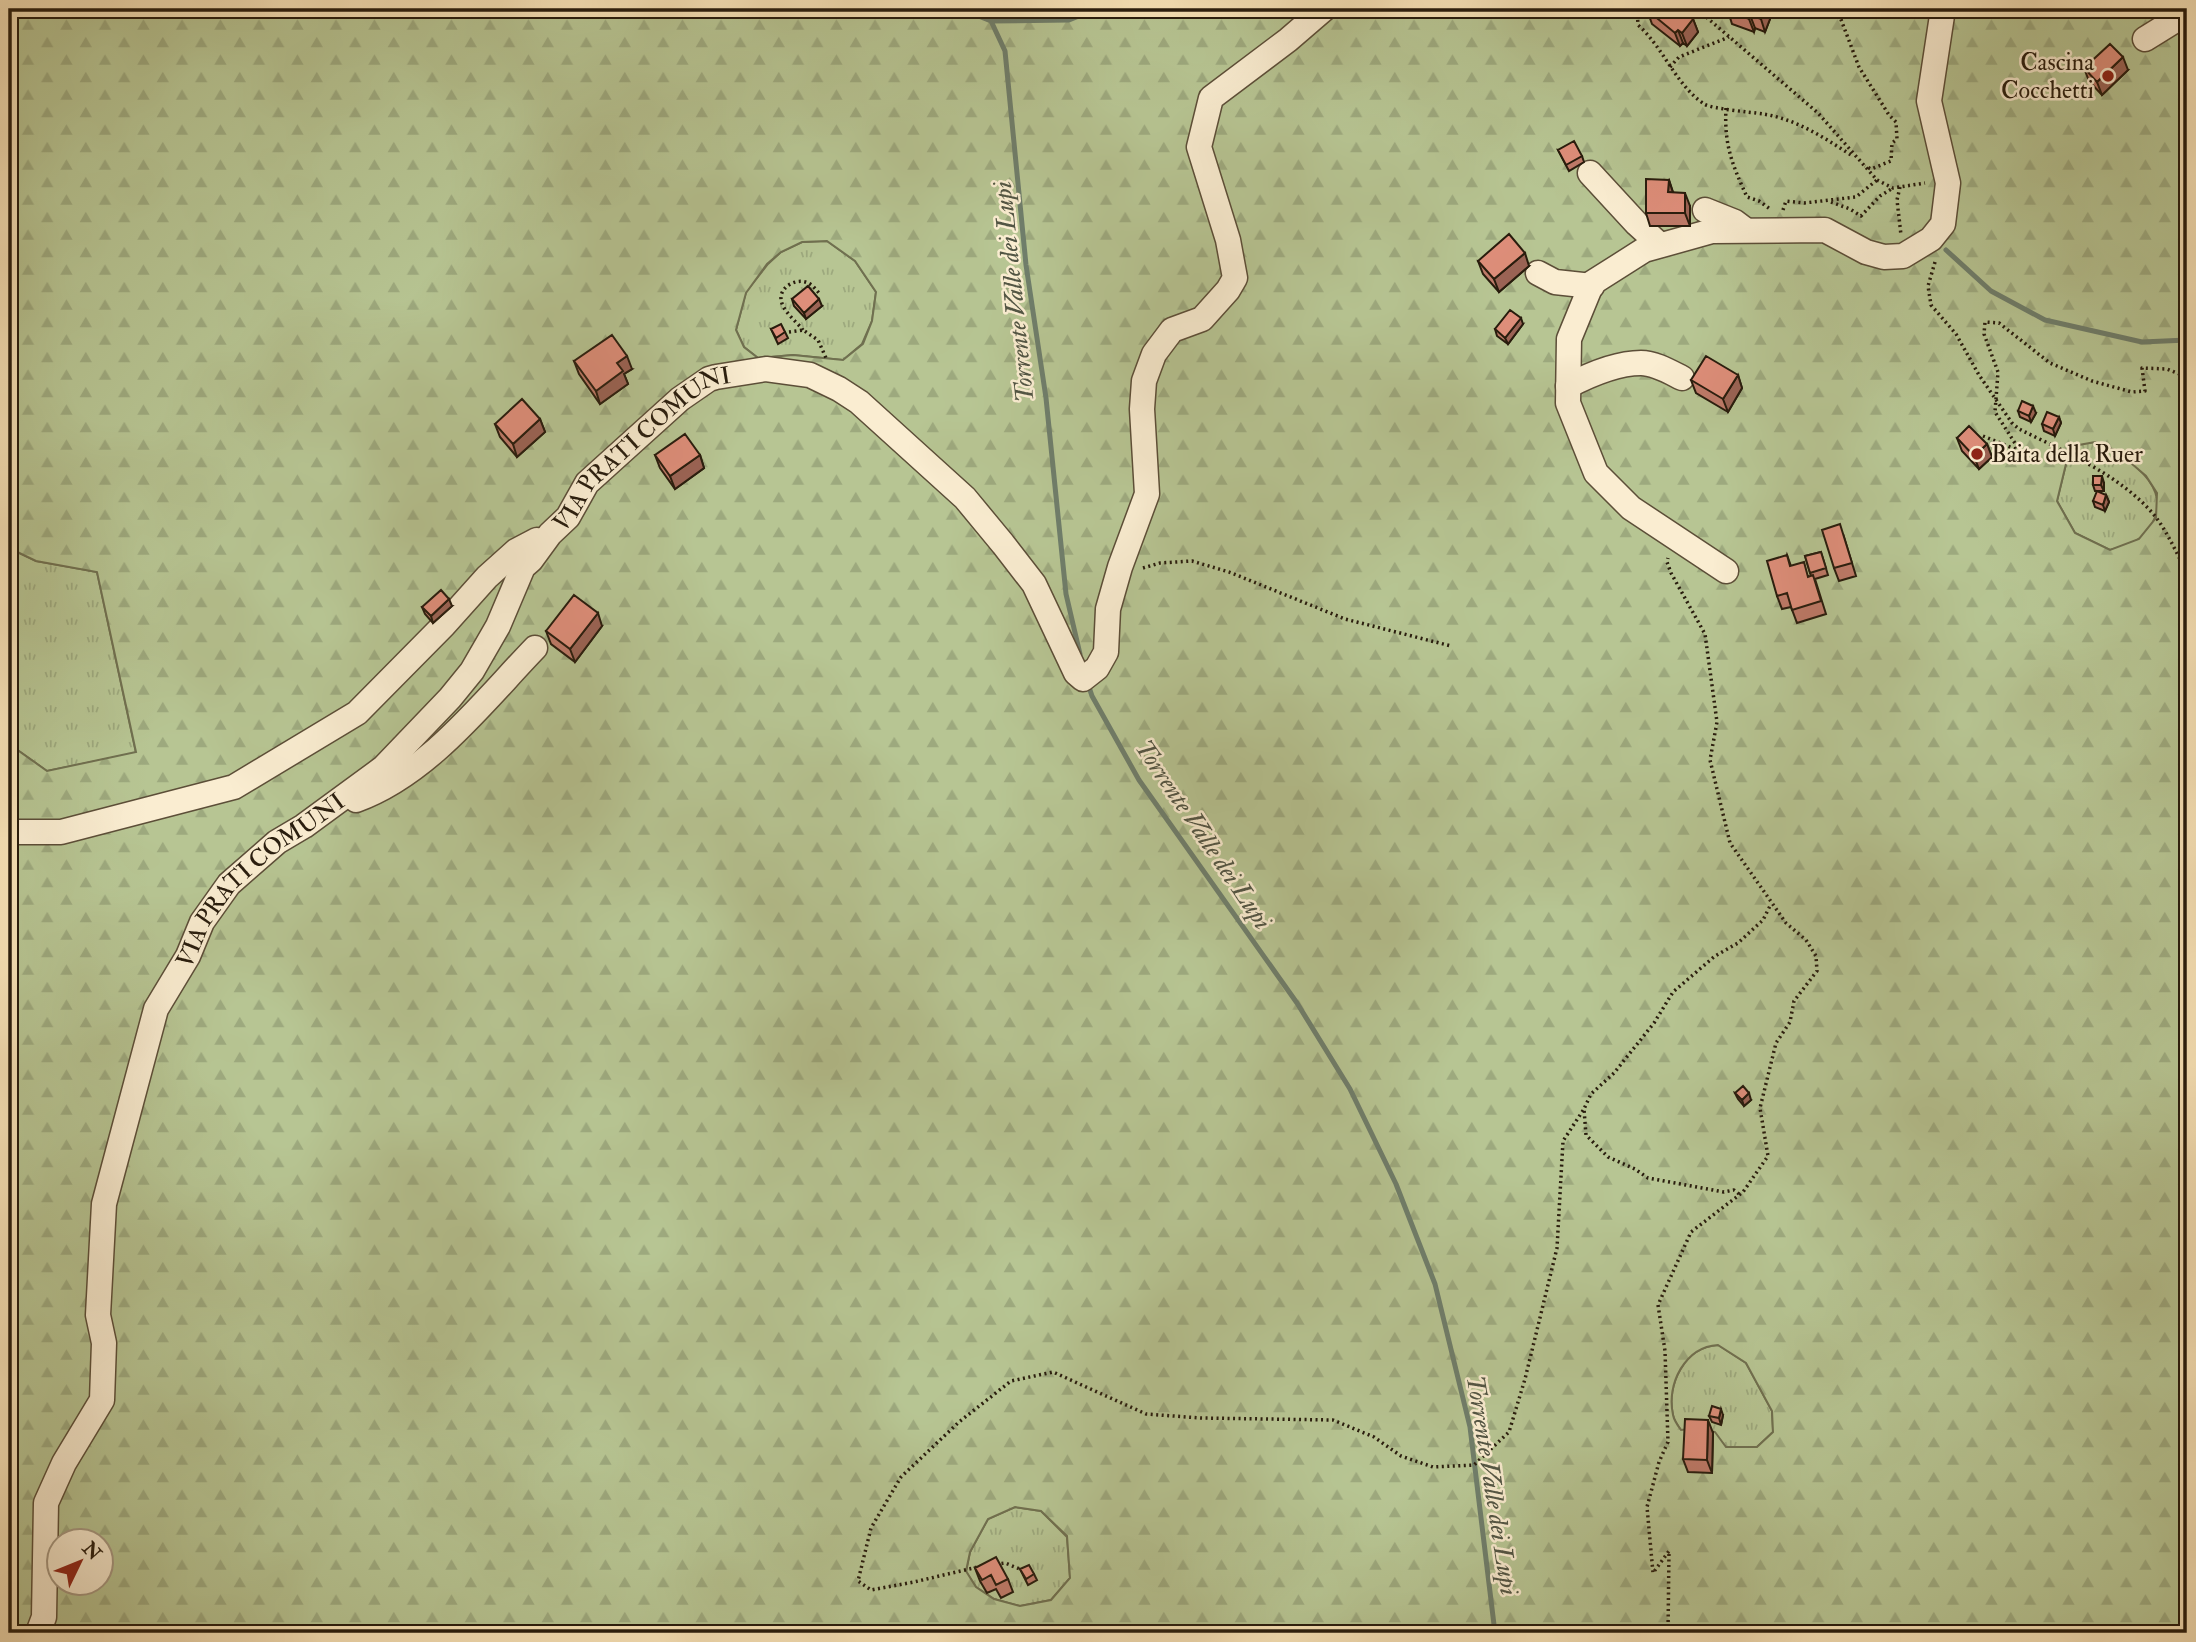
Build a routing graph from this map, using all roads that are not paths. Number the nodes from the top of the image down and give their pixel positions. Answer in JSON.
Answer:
{"nodes":[{"id":1,"x":1324,"y":9,"type":"edge"},
{"id":2,"x":1943,"y":9,"type":"edge"},
{"id":3,"x":2187,"y":13,"type":"edge"},
{"id":4,"x":2145,"y":39,"type":"dead end"},
{"id":5,"x":1590,"y":173,"type":"dead end"},
{"id":6,"x":1705,"y":210,"type":"dead end"},
{"id":7,"x":1746,"y":231,"type":"junction"},
{"id":8,"x":1660,"y":245,"type":"junction"},
{"id":9,"x":1538,"y":273,"type":"dead end"},
{"id":10,"x":1591,"y":286,"type":"junction"},
{"id":11,"x":1682,"y":379,"type":"dead end"},
{"id":12,"x":1568,"y":386,"type":"junction"},
{"id":13,"x":550,"y":534,"type":"junction"},
{"id":14,"x":1726,"y":571,"type":"dead end"},
{"id":15,"x":536,"y":648,"type":"dead end"},
{"id":16,"x":327,"y":810,"type":"junction"},
{"id":17,"x":9,"y":832,"type":"edge"},
{"id":18,"x":38,"y":1633,"type":"edge"}],
"edges":[{"from":1,"to":13,"type":"street","name":"VIA PRATI COMUNI"},
{"from":2,"to":7,"type":"street"},
{"from":3,"to":4,"type":"street"},
{"from":5,"to":8,"type":"street"},
{"from":6,"to":7,"type":"street"},
{"from":7,"to":8,"type":"street"},
{"from":8,"to":10,"type":"street"},
{"from":9,"to":10,"type":"street"},
{"from":10,"to":12,"type":"street"},
{"from":11,"to":12,"type":"street"},
{"from":12,"to":14,"type":"street"},
{"from":13,"to":16,"type":"street","name":"VIA PRATI COMUNI"},
{"from":13,"to":17,"type":"street"},
{"from":15,"to":16,"type":"street"},
{"from":16,"to":18,"type":"street","name":"VIA PRATI COMUNI"}]}
